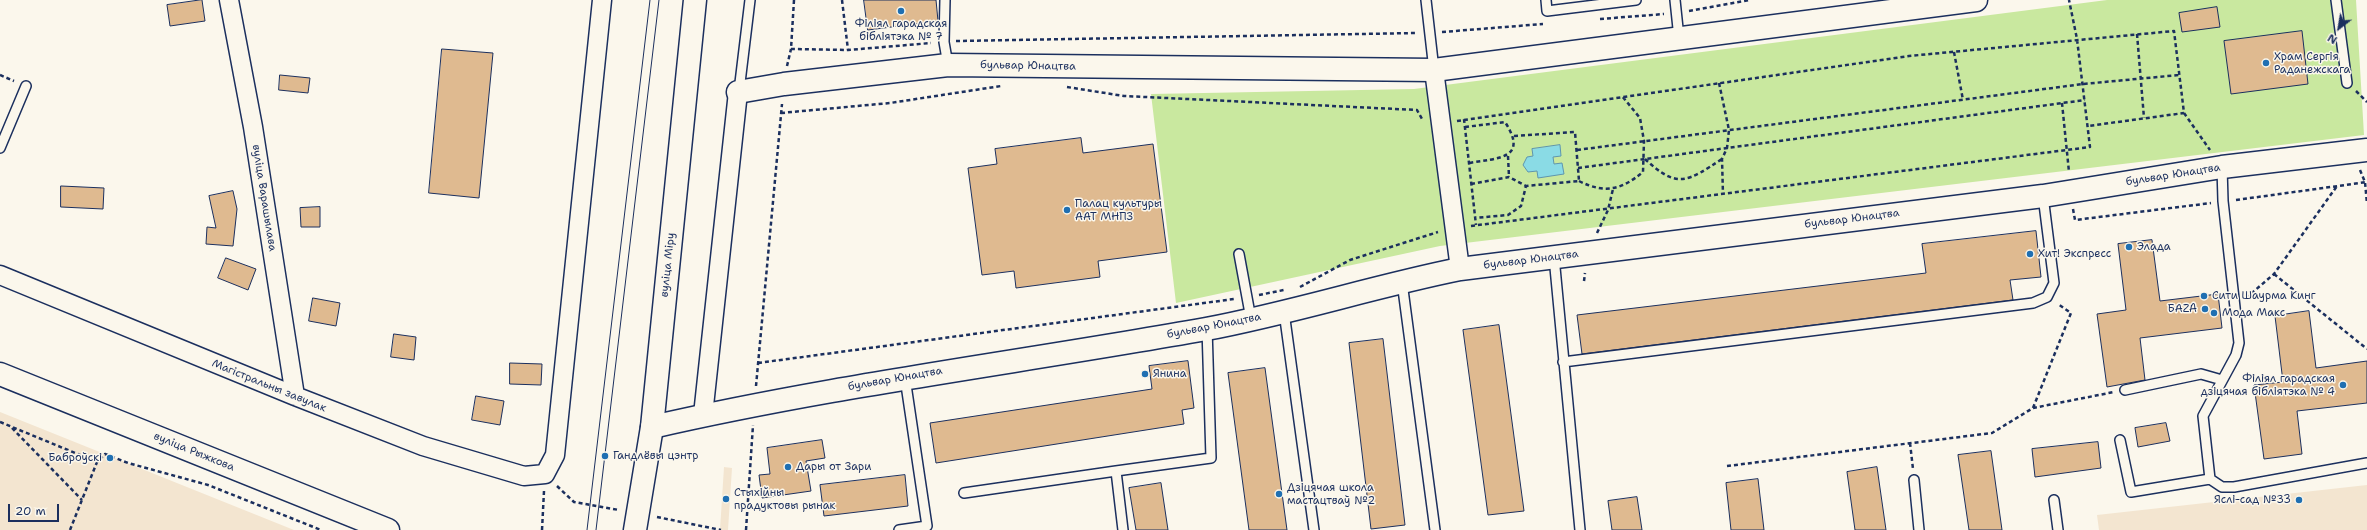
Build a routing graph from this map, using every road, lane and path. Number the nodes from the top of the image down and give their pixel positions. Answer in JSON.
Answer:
{"nodes":[{"id":1,"x":229,"y":0,"type":"edge"},
{"id":2,"x":602,"y":0,"type":"edge"},
{"id":3,"x":695,"y":0,"type":"edge"},
{"id":4,"x":750,"y":0,"type":"edge"},
{"id":5,"x":794,"y":0,"type":"edge"},
{"id":6,"x":842,"y":0,"type":"edge"},
{"id":7,"x":945,"y":0,"type":"edge"},
{"id":8,"x":1426,"y":0,"type":"edge"},
{"id":9,"x":1546,"y":0,"type":"edge"},
{"id":10,"x":1636,"y":0,"type":"edge"},
{"id":11,"x":1675,"y":0,"type":"edge"},
{"id":12,"x":1750,"y":0,"type":"edge"},
{"id":13,"x":1976,"y":0,"type":"edge"},
{"id":14,"x":2069,"y":0,"type":"edge"},
{"id":15,"x":2336,"y":0,"type":"edge"},
{"id":16,"x":1918,"y":4,"type":"edge"},
{"id":17,"x":1676,"y":13,"type":"junction"},
{"id":18,"x":1597,"y":20,"type":"dead end"},
{"id":19,"x":1549,"y":23,"type":"dead end"},
{"id":20,"x":1430,"y":33,"type":"junction"},
{"id":21,"x":2137,"y":34,"type":"junction"},
{"id":22,"x":1679,"y":38,"type":"junction"},
{"id":23,"x":2077,"y":39,"type":"junction"},
{"id":24,"x":944,"y":42,"type":"junction"},
{"id":25,"x":790,"y":49,"type":"junction"},
{"id":26,"x":848,"y":50,"type":"junction"},
{"id":27,"x":1954,"y":52,"type":"junction"},
{"id":28,"x":948,"y":65,"type":"junction"},
{"id":29,"x":1434,"y":70,"type":"junction"},
{"id":30,"x":2179,"y":75,"type":"junction"},
{"id":31,"x":2141,"y":78,"type":"junction"},
{"id":32,"x":1719,"y":83,"type":"junction"},
{"id":33,"x":2347,"y":83,"type":"dead end"},
{"id":34,"x":784,"y":84,"type":"junction"},
{"id":35,"x":2082,"y":84,"type":"junction"},
{"id":36,"x":1009,"y":85,"type":"dead end"},
{"id":37,"x":26,"y":86,"type":"dead end"},
{"id":38,"x":1063,"y":86,"type":"dead end"},
{"id":39,"x":738,"y":92,"type":"junction"},
{"id":40,"x":1622,"y":96,"type":"junction"},
{"id":41,"x":1963,"y":100,"type":"junction"},
{"id":42,"x":2084,"y":100,"type":"junction"},
{"id":43,"x":2062,"y":103,"type":"junction"},
{"id":44,"x":781,"y":113,"type":"junction"},
{"id":45,"x":2184,"y":113,"type":"junction"},
{"id":46,"x":2144,"y":118,"type":"junction"},
{"id":47,"x":1464,"y":119,"type":"junction"},
{"id":48,"x":1441,"y":125,"type":"junction"},
{"id":49,"x":2088,"y":126,"type":"junction"},
{"id":50,"x":1465,"y":127,"type":"junction"},
{"id":51,"x":1729,"y":130,"type":"junction"},
{"id":52,"x":1514,"y":136,"type":"junction"},
{"id":53,"x":1644,"y":141,"type":"junction"},
{"id":54,"x":0,"y":148,"type":"edge"},
{"id":55,"x":1726,"y":148,"type":"junction"},
{"id":56,"x":1576,"y":150,"type":"junction"},
{"id":57,"x":2067,"y":150,"type":"junction"},
{"id":58,"x":2367,"y":150,"type":"edge"},
{"id":59,"x":1508,"y":156,"type":"junction"},
{"id":60,"x":1722,"y":158,"type":"junction"},
{"id":61,"x":1645,"y":159,"type":"junction"},
{"id":62,"x":1469,"y":163,"type":"junction"},
{"id":63,"x":2222,"y":167,"type":"junction"},
{"id":64,"x":1578,"y":168,"type":"junction"},
{"id":65,"x":1509,"y":176,"type":"junction"},
{"id":66,"x":1579,"y":181,"type":"junction"},
{"id":67,"x":2367,"y":182,"type":"edge"},
{"id":68,"x":1471,"y":184,"type":"junction"},
{"id":69,"x":1526,"y":186,"type":"junction"},
{"id":70,"x":2337,"y":186,"type":"junction"},
{"id":71,"x":2071,"y":191,"type":"junction"},
{"id":72,"x":1723,"y":195,"type":"junction"},
{"id":73,"x":2043,"y":196,"type":"junction"},
{"id":74,"x":2223,"y":202,"type":"junction"},
{"id":75,"x":1475,"y":218,"type":"junction"},
{"id":76,"x":1476,"y":225,"type":"junction"},
{"id":77,"x":1455,"y":229,"type":"junction"},
{"id":78,"x":1238,"y":254,"type":"dead end"},
{"id":79,"x":1554,"y":257,"type":"junction"},
{"id":80,"x":1460,"y":269,"type":"junction"},
{"id":81,"x":2274,"y":274,"type":"junction"},
{"id":82,"x":0,"y":275,"type":"edge"},
{"id":83,"x":1401,"y":280,"type":"junction"},
{"id":84,"x":1298,"y":288,"type":"dead end"},
{"id":85,"x":1291,"y":289,"type":"dead end"},
{"id":86,"x":1246,"y":297,"type":"junction"},
{"id":87,"x":2047,"y":297,"type":"junction"},
{"id":88,"x":2235,"y":308,"type":"junction"},
{"id":89,"x":1284,"y":312,"type":"junction"},
{"id":90,"x":1250,"y":319,"type":"junction"},
{"id":91,"x":1207,"y":328,"type":"junction"},
{"id":92,"x":2367,"y":349,"type":"edge"},
{"id":93,"x":1563,"y":362,"type":"junction"},
{"id":94,"x":758,"y":363,"type":"junction"},
{"id":95,"x":0,"y":374,"type":"edge"},
{"id":96,"x":905,"y":377,"type":"junction"},
{"id":97,"x":2222,"y":380,"type":"junction"},
{"id":98,"x":2125,"y":390,"type":"joint"},
{"id":99,"x":294,"y":396,"type":"junction"},
{"id":100,"x":755,"y":405,"type":"junction"},
{"id":101,"x":2033,"y":408,"type":"junction"},
{"id":102,"x":703,"y":415,"type":"junction"},
{"id":103,"x":0,"y":422,"type":"edge"},
{"id":104,"x":11,"y":426,"type":"junction"},
{"id":105,"x":652,"y":426,"type":"junction"},
{"id":106,"x":2120,"y":440,"type":"dead end"},
{"id":107,"x":1910,"y":443,"type":"junction"},
{"id":108,"x":97,"y":462,"type":"junction"},
{"id":109,"x":2367,"y":463,"type":"edge"},
{"id":110,"x":1727,"y":466,"type":"dead end"},
{"id":111,"x":1116,"y":471,"type":"junction"},
{"id":112,"x":545,"y":474,"type":"junction"},
{"id":113,"x":2210,"y":479,"type":"junction"},
{"id":114,"x":1914,"y":480,"type":"joint"},
{"id":115,"x":964,"y":493,"type":"dead end"},
{"id":116,"x":82,"y":500,"type":"junction"},
{"id":117,"x":2054,"y":500,"type":"dead end"},
{"id":118,"x":70,"y":530,"type":"edge"},
{"id":119,"x":321,"y":530,"type":"edge"},
{"id":120,"x":388,"y":530,"type":"edge"},
{"id":121,"x":542,"y":530,"type":"edge"},
{"id":122,"x":635,"y":530,"type":"edge"},
{"id":123,"x":746,"y":530,"type":"edge"},
{"id":124,"x":899,"y":530,"type":"edge"},
{"id":125,"x":1123,"y":530,"type":"edge"},
{"id":126,"x":1314,"y":530,"type":"edge"},
{"id":127,"x":1435,"y":530,"type":"edge"},
{"id":128,"x":1580,"y":530,"type":"edge"},
{"id":129,"x":1919,"y":530,"type":"edge"},
{"id":130,"x":2058,"y":530,"type":"edge"}],
"edges":[{"from":1,"to":99,"type":"street","name":"вуліца Варашылава"},
{"from":2,"to":112,"type":"street"},
{"from":3,"to":105,"type":"street","name":"вуліца Міру"},
{"from":4,"to":39,"type":"lane"},
{"from":5,"to":25,"type":"path"},
{"from":6,"to":26,"type":"path"},
{"from":7,"to":24,"type":"lane"},
{"from":8,"to":20,"type":"lane"},
{"from":9,"to":10,"type":"lane"},
{"from":11,"to":17,"type":"lane"},
{"from":12,"to":17,"type":"path"},
{"from":13,"to":16,"type":"street","name":"бульвар Юнацтва"},
{"from":14,"to":23,"type":"path"},
{"from":15,"to":33,"type":"lane"},
{"from":16,"to":22,"type":"street","name":"бульвар Юнацтва"},
{"from":17,"to":18,"type":"path"},
{"from":17,"to":22,"type":"lane"},
{"from":19,"to":20,"type":"path"},
{"from":20,"to":24,"type":"path"},
{"from":20,"to":29,"type":"lane"},
{"from":21,"to":23,"type":"path"},
{"from":21,"to":30,"type":"path"},
{"from":21,"to":31,"type":"path"},
{"from":22,"to":29,"type":"street","name":"бульвар Юнацтва"},
{"from":23,"to":27,"type":"path"},
{"from":23,"to":35,"type":"path"},
{"from":24,"to":26,"type":"path"},
{"from":24,"to":28,"type":"lane"},
{"from":25,"to":26,"type":"path"},
{"from":25,"to":34,"type":"path"},
{"from":27,"to":32,"type":"path"},
{"from":27,"to":41,"type":"path"},
{"from":28,"to":29,"type":"street","name":"бульвар Юнацтва"},
{"from":28,"to":34,"type":"street","name":"бульвар Юнацтва"},
{"from":29,"to":48,"type":"street"},
{"from":30,"to":31,"type":"path"},
{"from":30,"to":45,"type":"path"},
{"from":31,"to":35,"type":"path"},
{"from":31,"to":46,"type":"path"},
{"from":32,"to":40,"type":"path"},
{"from":32,"to":51,"type":"path"},
{"from":34,"to":39,"type":"street","name":"бульвар Юнацтва"},
{"from":34,"to":44,"type":"path"},
{"from":35,"to":41,"type":"path"},
{"from":35,"to":42,"type":"path"},
{"from":36,"to":44,"type":"path"},
{"from":37,"to":54,"type":"lane"},
{"from":38,"to":48,"type":"path"},
{"from":39,"to":102,"type":"street"},
{"from":40,"to":47,"type":"path"},
{"from":40,"to":53,"type":"path"},
{"from":41,"to":51,"type":"path"},
{"from":42,"to":43,"type":"path"},
{"from":42,"to":49,"type":"path"},
{"from":43,"to":55,"type":"path"},
{"from":43,"to":57,"type":"path"},
{"from":44,"to":94,"type":"path"},
{"from":45,"to":46,"type":"path"},
{"from":45,"to":63,"type":"path"},
{"from":46,"to":49,"type":"path"},
{"from":47,"to":48,"type":"path"},
{"from":47,"to":50,"type":"path"},
{"from":48,"to":77,"type":"street"},
{"from":49,"to":57,"type":"path"},
{"from":50,"to":52,"type":"path"},
{"from":50,"to":62,"type":"path"},
{"from":51,"to":53,"type":"path"},
{"from":51,"to":55,"type":"path"},
{"from":52,"to":56,"type":"path"},
{"from":52,"to":59,"type":"path"},
{"from":53,"to":56,"type":"path"},
{"from":53,"to":61,"type":"path"},
{"from":55,"to":60,"type":"path"},
{"from":55,"to":61,"type":"path"},
{"from":56,"to":64,"type":"path"},
{"from":57,"to":71,"type":"path"},
{"from":57,"to":72,"type":"path"},
{"from":58,"to":63,"type":"street","name":"бульвар Юнацтва"},
{"from":59,"to":62,"type":"path"},
{"from":59,"to":65,"type":"path"},
{"from":60,"to":61,"type":"path"},
{"from":60,"to":72,"type":"path"},
{"from":61,"to":64,"type":"path"},
{"from":61,"to":66,"type":"path"},
{"from":62,"to":68,"type":"path"},
{"from":63,"to":71,"type":"street","name":"бульвар Юнацтва"},
{"from":63,"to":74,"type":"lane"},
{"from":64,"to":66,"type":"path"},
{"from":65,"to":68,"type":"path"},
{"from":65,"to":69,"type":"path"},
{"from":66,"to":69,"type":"path"},
{"from":67,"to":70,"type":"path"},
{"from":68,"to":75,"type":"path"},
{"from":69,"to":75,"type":"path"},
{"from":70,"to":74,"type":"path"},
{"from":70,"to":81,"type":"path"},
{"from":71,"to":73,"type":"street","name":"бульвар Юнацтва"},
{"from":71,"to":74,"type":"path"},
{"from":72,"to":76,"type":"path"},
{"from":73,"to":79,"type":"street","name":"бульвар Юнацтва"},
{"from":73,"to":87,"type":"lane"},
{"from":74,"to":88,"type":"lane"},
{"from":75,"to":76,"type":"path"},
{"from":76,"to":77,"type":"path"},
{"from":77,"to":80,"type":"street"},
{"from":77,"to":84,"type":"path"},
{"from":78,"to":86,"type":"lane"},
{"from":79,"to":80,"type":"street","name":"бульвар Юнацтва"},
{"from":79,"to":93,"type":"lane"},
{"from":80,"to":83,"type":"street","name":"бульвар Юнацтва"},
{"from":81,"to":88,"type":"path"},
{"from":81,"to":92,"type":"path"},
{"from":82,"to":99,"type":"street","name":"Магістральны завулак"},
{"from":83,"to":89,"type":"street","name":"бульвар Юнацтва"},
{"from":83,"to":127,"type":"lane"},
{"from":85,"to":86,"type":"path"},
{"from":86,"to":90,"type":"lane"},
{"from":86,"to":94,"type":"path"},
{"from":87,"to":93,"type":"lane"},
{"from":87,"to":101,"type":"path"},
{"from":88,"to":97,"type":"lane"},
{"from":89,"to":90,"type":"street","name":"бульвар Юнацтва"},
{"from":89,"to":126,"type":"lane"},
{"from":90,"to":91,"type":"street","name":"бульвар Юнацтва"},
{"from":91,"to":96,"type":"street","name":"бульвар Юнацтва"},
{"from":91,"to":111,"type":"lane"},
{"from":93,"to":128,"type":"lane"},
{"from":94,"to":100,"type":"path"},
{"from":95,"to":120,"type":"street","name":"вуліца Рыжкова"},
{"from":96,"to":100,"type":"street","name":"бульвар Юнацтва"},
{"from":96,"to":124,"type":"lane"},
{"from":97,"to":98,"type":"lane"},
{"from":97,"to":113,"type":"lane"},
{"from":98,"to":101,"type":"path"},
{"from":99,"to":112,"type":"street","name":"Магістральны завулак"},
{"from":100,"to":102,"type":"street","name":"бульвар Юнацтва"},
{"from":100,"to":123,"type":"path"},
{"from":101,"to":107,"type":"path"},
{"from":102,"to":105,"type":"street","name":"бульвар Юнацтва"},
{"from":103,"to":104,"type":"path"},
{"from":104,"to":108,"type":"path"},
{"from":104,"to":116,"type":"path"},
{"from":105,"to":122,"type":"street","name":"вуліца Міру"},
{"from":106,"to":113,"type":"lane"},
{"from":107,"to":110,"type":"path"},
{"from":107,"to":114,"type":"path"},
{"from":108,"to":116,"type":"path"},
{"from":108,"to":119,"type":"path"},
{"from":109,"to":113,"type":"lane"},
{"from":111,"to":115,"type":"lane"},
{"from":111,"to":125,"type":"lane"},
{"from":112,"to":121,"type":"path"},
{"from":114,"to":129,"type":"lane"},
{"from":116,"to":118,"type":"path"},
{"from":117,"to":130,"type":"lane"}]}
